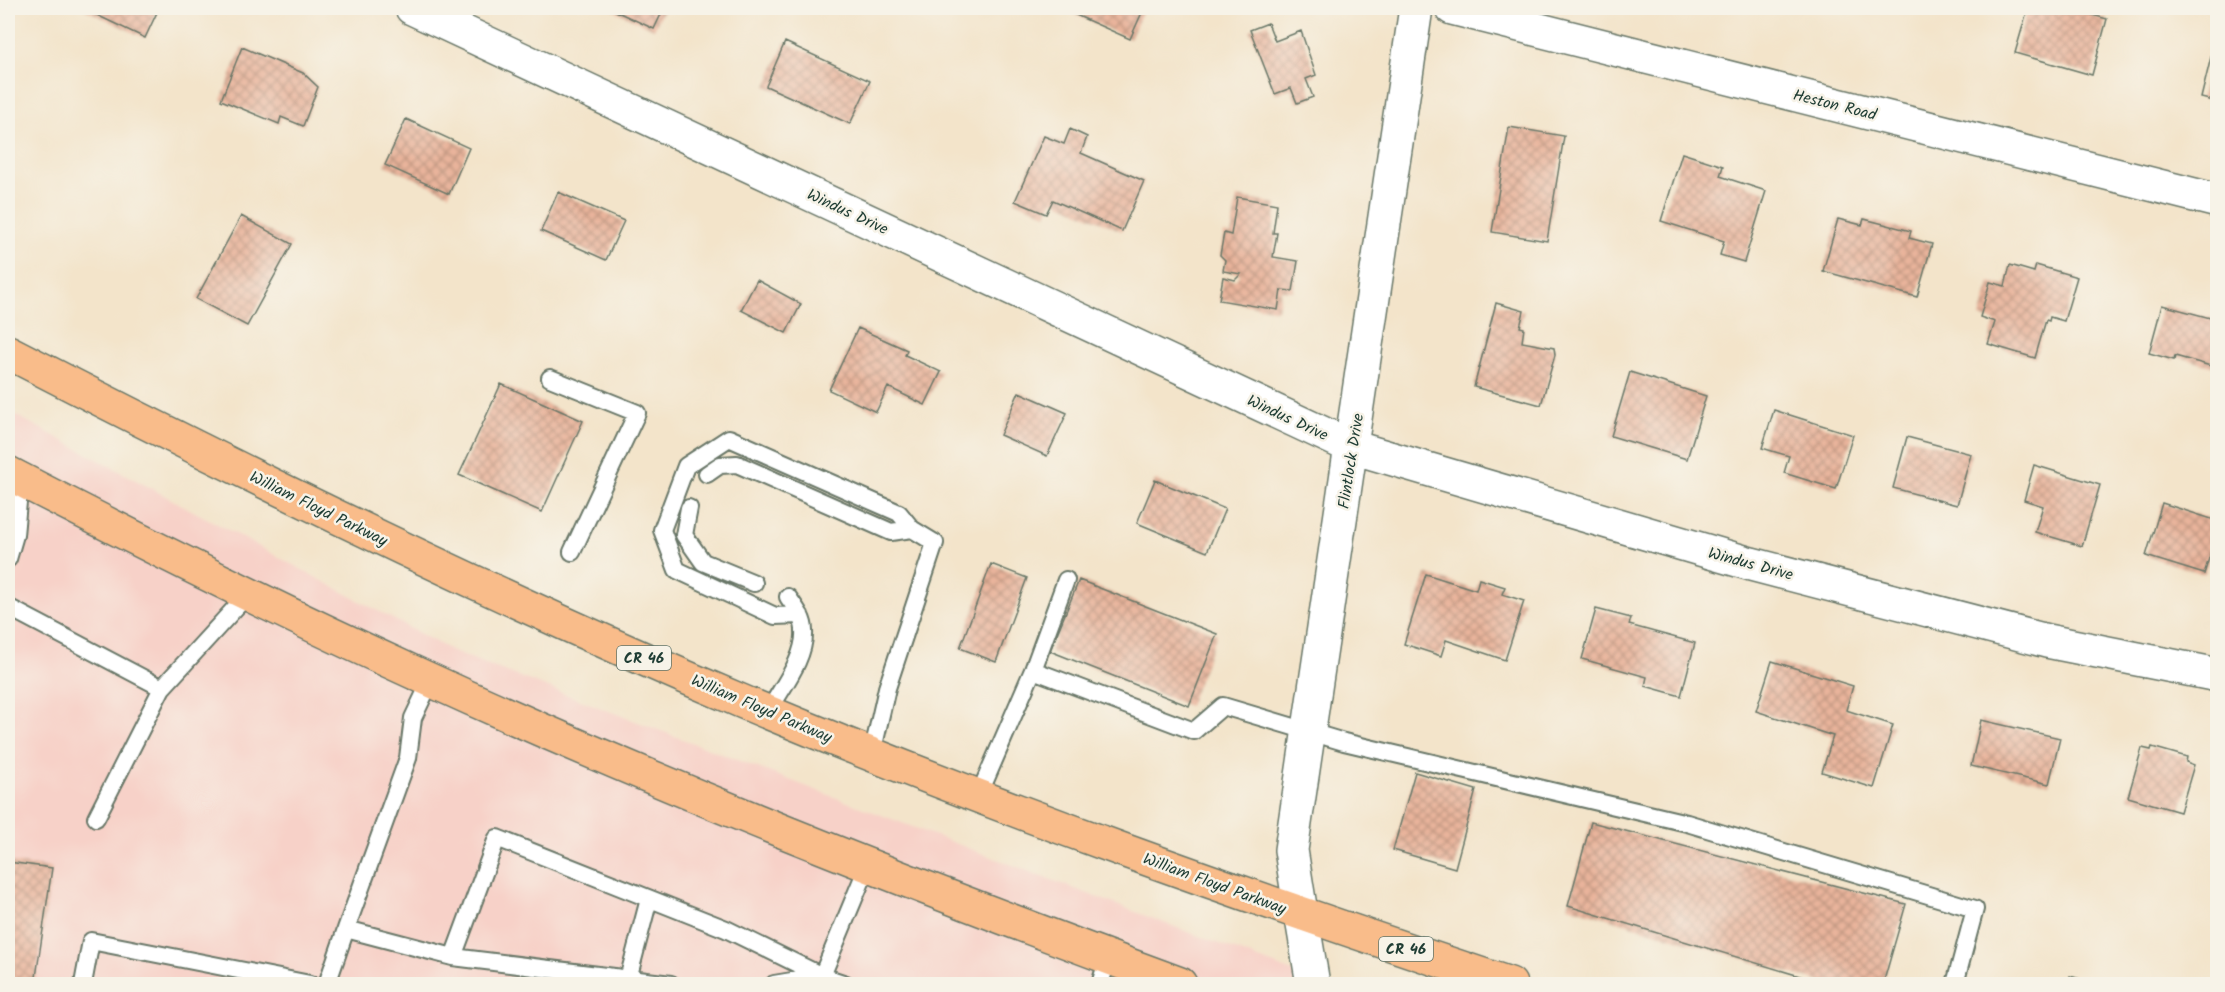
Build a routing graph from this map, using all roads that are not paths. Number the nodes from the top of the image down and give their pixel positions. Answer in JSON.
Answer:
{"nodes":[{"id":1,"x":412,"y":8,"type":"edge"},
{"id":2,"x":1416,"y":8,"type":"edge"},
{"id":3,"x":1452,"y":8,"type":"edge"},
{"id":4,"x":2217,"y":201,"type":"edge"},
{"id":5,"x":8,"y":352,"type":"edge"},
{"id":6,"x":550,"y":378,"type":"dead end"},
{"id":7,"x":1352,"y":447,"type":"junction"},
{"id":8,"x":707,"y":474,"type":"dead end"},
{"id":9,"x":14,"y":477,"type":"edge"},
{"id":10,"x":689,"y":508,"type":"dead end"},
{"id":11,"x":912,"y":529,"type":"junction"},
{"id":12,"x":572,"y":552,"type":"dead end"},
{"id":13,"x":8,"y":559,"type":"edge"},
{"id":14,"x":1066,"y":580,"type":"dead end"},
{"id":15,"x":754,"y":584,"type":"dead end"},
{"id":16,"x":248,"y":594,"type":"junction"},
{"id":17,"x":788,"y":597,"type":"dead end"},
{"id":18,"x":8,"y":607,"type":"edge"},
{"id":19,"x":800,"y":615,"type":"junction"},
{"id":20,"x":1033,"y":670,"type":"junction"},
{"id":21,"x":2217,"y":675,"type":"edge"},
{"id":22,"x":431,"y":680,"type":"junction"},
{"id":23,"x":162,"y":688,"type":"junction"},
{"id":24,"x":769,"y":711,"type":"junction"},
{"id":25,"x":1308,"y":732,"type":"junction"},
{"id":26,"x":872,"y":754,"type":"junction"},
{"id":27,"x":978,"y":796,"type":"junction"},
{"id":28,"x":96,"y":818,"type":"dead end"},
{"id":29,"x":867,"y":865,"type":"junction"},
{"id":30,"x":649,"y":899,"type":"junction"},
{"id":31,"x":1301,"y":913,"type":"junction"},
{"id":32,"x":346,"y":929,"type":"junction"},
{"id":33,"x":453,"y":957,"type":"junction"},
{"id":34,"x":1104,"y":971,"type":"edge"},
{"id":35,"x":822,"y":976,"type":"junction"},
{"id":36,"x":628,"y":979,"type":"junction"},
{"id":37,"x":83,"y":984,"type":"edge"},
{"id":38,"x":310,"y":984,"type":"edge"},
{"id":39,"x":327,"y":984,"type":"edge"},
{"id":40,"x":670,"y":984,"type":"edge"},
{"id":41,"x":774,"y":984,"type":"edge"},
{"id":42,"x":846,"y":984,"type":"edge"},
{"id":43,"x":1180,"y":984,"type":"edge"},
{"id":44,"x":1313,"y":984,"type":"edge"},
{"id":45,"x":1510,"y":984,"type":"edge"},
{"id":46,"x":1955,"y":984,"type":"edge"}],
"edges":[{"from":1,"to":7,"type":"street","name":"Windus Drive"},
{"from":2,"to":7,"type":"street","name":"Flintlock Drive"},
{"from":3,"to":4,"type":"street","name":"Heston Road"},
{"from":5,"to":24,"type":"highway","name":"William Floyd Parkway","number":"CR 46"},
{"from":6,"to":12,"type":"lane"},
{"from":7,"to":21,"type":"street","name":"Windus Drive"},
{"from":7,"to":25,"type":"street","name":"Flintlock Drive"},
{"from":8,"to":11,"type":"lane"},
{"from":9,"to":13,"type":"lane"},
{"from":9,"to":16,"type":"highway"},
{"from":10,"to":15,"type":"lane"},
{"from":11,"to":19,"type":"lane"},
{"from":11,"to":26,"type":"lane"},
{"from":14,"to":20,"type":"lane"},
{"from":16,"to":22,"type":"highway"},
{"from":16,"to":23,"type":"lane"},
{"from":17,"to":19,"type":"lane"},
{"from":18,"to":23,"type":"lane"},
{"from":19,"to":24,"type":"lane"},
{"from":20,"to":25,"type":"lane"},
{"from":20,"to":27,"type":"lane"},
{"from":22,"to":29,"type":"highway"},
{"from":22,"to":32,"type":"lane"},
{"from":23,"to":28,"type":"lane"},
{"from":24,"to":26,"type":"highway","name":"William Floyd Parkway","number":"CR 46"},
{"from":25,"to":31,"type":"street","name":"Flintlock Drive"},
{"from":25,"to":46,"type":"lane"},
{"from":26,"to":27,"type":"highway","name":"William Floyd Parkway","number":"CR 46"},
{"from":27,"to":31,"type":"highway","name":"William Floyd Parkway","number":"CR 46"},
{"from":29,"to":34,"type":"highway"},
{"from":29,"to":35,"type":"lane"},
{"from":30,"to":33,"type":"lane"},
{"from":30,"to":35,"type":"lane"},
{"from":30,"to":36,"type":"lane"},
{"from":31,"to":44,"type":"street","name":"Flintlock Drive"},
{"from":31,"to":45,"type":"highway","name":"William Floyd Parkway","number":"CR 46"},
{"from":32,"to":33,"type":"lane"},
{"from":32,"to":39,"type":"lane"},
{"from":33,"to":36,"type":"lane"},
{"from":34,"to":43,"type":"highway"},
{"from":35,"to":41,"type":"lane"},
{"from":35,"to":42,"type":"lane"},
{"from":36,"to":40,"type":"lane"},
{"from":37,"to":38,"type":"lane"}]}
